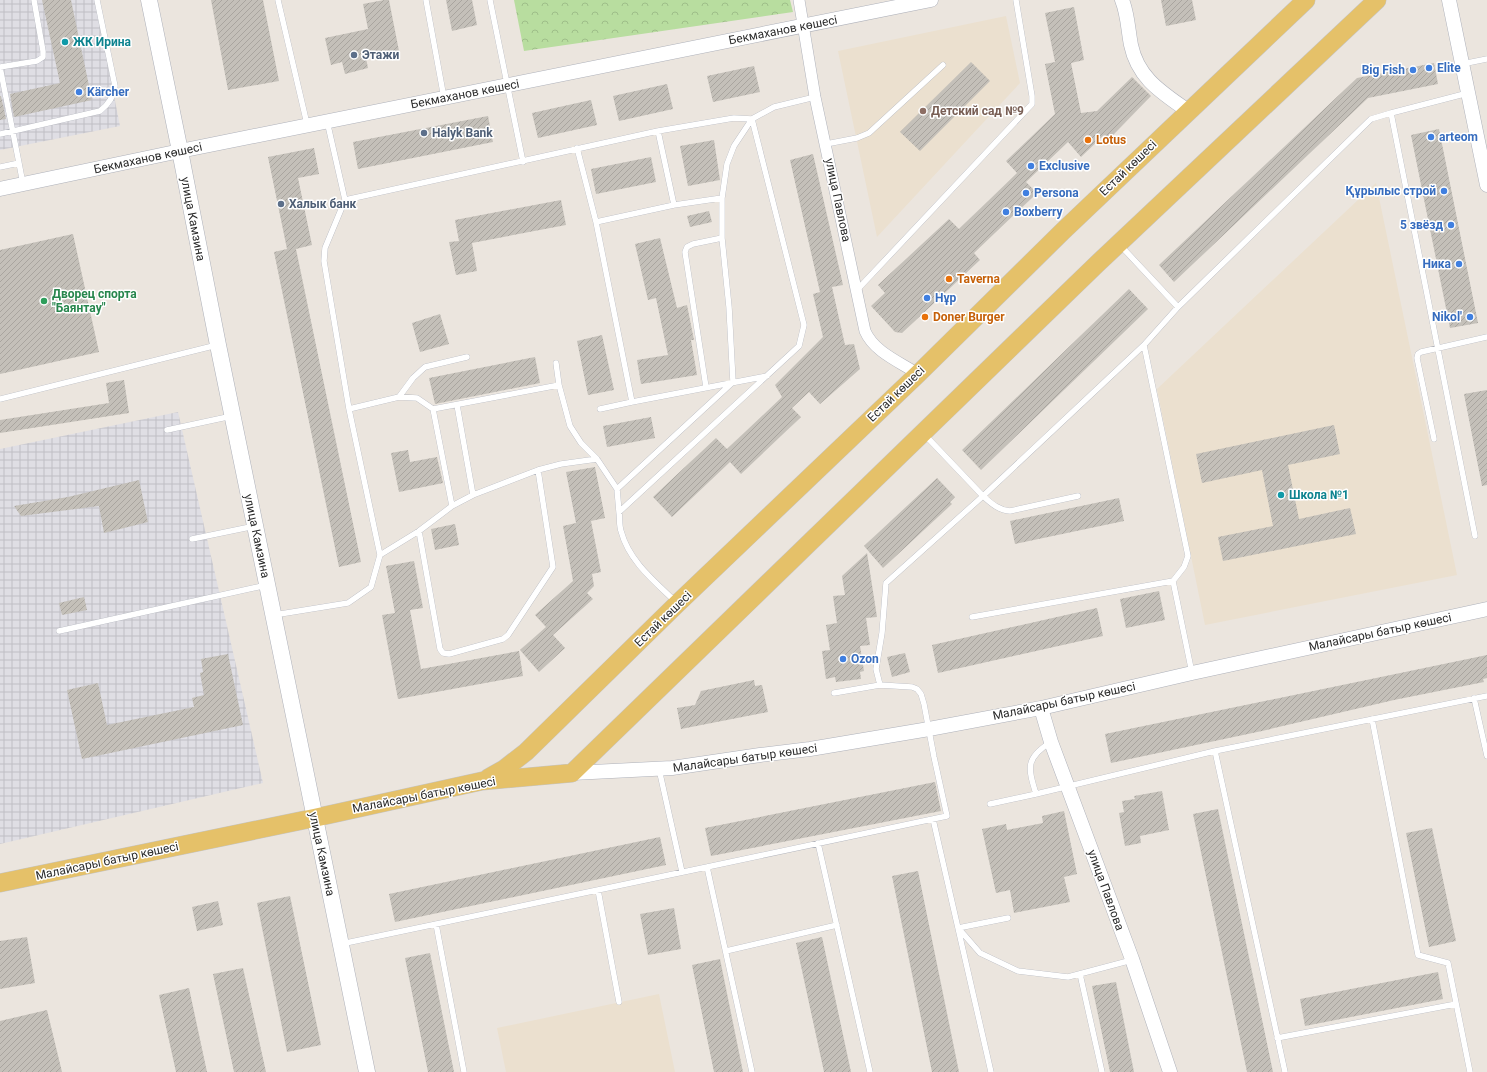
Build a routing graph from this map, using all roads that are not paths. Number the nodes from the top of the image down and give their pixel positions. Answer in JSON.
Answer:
{"nodes":[{"id":1,"x":34,"y":0,"type":"edge"},
{"id":2,"x":97,"y":0,"type":"edge"},
{"id":3,"x":149,"y":0,"type":"edge"},
{"id":4,"x":278,"y":0,"type":"edge"},
{"id":5,"x":426,"y":0,"type":"edge"},
{"id":6,"x":490,"y":0,"type":"edge"},
{"id":7,"x":799,"y":0,"type":"edge"},
{"id":8,"x":931,"y":0,"type":"edge"},
{"id":9,"x":1016,"y":0,"type":"edge"},
{"id":10,"x":1122,"y":0,"type":"edge"},
{"id":11,"x":1306,"y":0,"type":"edge"},
{"id":12,"x":1377,"y":0,"type":"edge"},
{"id":13,"x":1449,"y":0,"type":"edge"},
{"id":14,"x":804,"y":26,"type":"junction"},
{"id":15,"x":1487,"y":59,"type":"edge"},
{"id":16,"x":1462,"y":64,"type":"junction"},
{"id":17,"x":943,"y":65,"type":"dead end"},
{"id":18,"x":0,"y":67,"type":"edge"},
{"id":19,"x":507,"y":85,"type":"junction"},
{"id":20,"x":1469,"y":93,"type":"junction"},
{"id":21,"x":816,"y":97,"type":"junction"},
{"id":22,"x":444,"y":98,"type":"junction"},
{"id":23,"x":1188,"y":111,"type":"junction"},
{"id":24,"x":1391,"y":113,"type":"junction"},
{"id":25,"x":752,"y":119,"type":"junction"},
{"id":26,"x":327,"y":121,"type":"junction"},
{"id":27,"x":307,"y":126,"type":"junction"},
{"id":28,"x":13,"y":132,"type":"junction"},
{"id":29,"x":658,"y":132,"type":"junction"},
{"id":30,"x":0,"y":134,"type":"edge"},
{"id":31,"x":826,"y":144,"type":"junction"},
{"id":32,"x":577,"y":148,"type":"junction"},
{"id":33,"x":180,"y":151,"type":"junction"},
{"id":34,"x":523,"y":162,"type":"junction"},
{"id":35,"x":20,"y":163,"type":"junction"},
{"id":36,"x":0,"y":167,"type":"edge"},
{"id":37,"x":24,"y":184,"type":"junction"},
{"id":38,"x":1487,"y":185,"type":"edge"},
{"id":39,"x":0,"y":189,"type":"edge"},
{"id":40,"x":722,"y":198,"type":"junction"},
{"id":41,"x":345,"y":200,"type":"junction"},
{"id":42,"x":674,"y":205,"type":"junction"},
{"id":43,"x":596,"y":222,"type":"junction"},
{"id":44,"x":722,"y":238,"type":"junction"},
{"id":45,"x":1118,"y":243,"type":"junction"},
{"id":46,"x":857,"y":290,"type":"junction"},
{"id":47,"x":1178,"y":307,"type":"junction"},
{"id":48,"x":1487,"y":337,"type":"edge"},
{"id":49,"x":218,"y":345,"type":"junction"},
{"id":50,"x":1144,"y":345,"type":"junction"},
{"id":51,"x":1437,"y":348,"type":"junction"},
{"id":52,"x":467,"y":358,"type":"dead end"},
{"id":53,"x":556,"y":363,"type":"dead end"},
{"id":54,"x":918,"y":374,"type":"junction"},
{"id":55,"x":767,"y":376,"type":"junction"},
{"id":56,"x":734,"y":382,"type":"junction"},
{"id":57,"x":559,"y":385,"type":"junction"},
{"id":58,"x":706,"y":386,"type":"junction"},
{"id":59,"x":398,"y":397,"type":"junction"},
{"id":60,"x":0,"y":399,"type":"edge"},
{"id":61,"x":632,"y":402,"type":"junction"},
{"id":62,"x":457,"y":405,"type":"junction"},
{"id":63,"x":349,"y":409,"type":"junction"},
{"id":64,"x":433,"y":409,"type":"junction"},
{"id":65,"x":600,"y":409,"type":"dead end"},
{"id":66,"x":232,"y":416,"type":"junction"},
{"id":67,"x":167,"y":430,"type":"dead end"},
{"id":68,"x":922,"y":432,"type":"junction"},
{"id":69,"x":1434,"y":439,"type":"dead end"},
{"id":70,"x":597,"y":460,"type":"junction"},
{"id":71,"x":538,"y":470,"type":"junction"},
{"id":72,"x":617,"y":489,"type":"junction"},
{"id":73,"x":473,"y":495,"type":"junction"},
{"id":74,"x":983,"y":496,"type":"junction"},
{"id":75,"x":1078,"y":496,"type":"dead end"},
{"id":76,"x":452,"y":506,"type":"junction"},
{"id":77,"x":620,"y":512,"type":"junction"},
{"id":78,"x":255,"y":526,"type":"junction"},
{"id":79,"x":419,"y":531,"type":"junction"},
{"id":80,"x":1475,"y":536,"type":"dead end"},
{"id":81,"x":192,"y":539,"type":"dead end"},
{"id":82,"x":380,"y":555,"type":"junction"},
{"id":83,"x":1173,"y":581,"type":"junction"},
{"id":84,"x":267,"y":585,"type":"junction"},
{"id":85,"x":677,"y":604,"type":"junction"},
{"id":86,"x":1487,"y":610,"type":"edge"},
{"id":87,"x":273,"y":616,"type":"junction"},
{"id":88,"x":972,"y":617,"type":"dead end"},
{"id":89,"x":59,"y":630,"type":"dead end"},
{"id":90,"x":1192,"y":673,"type":"junction"},
{"id":91,"x":880,"y":686,"type":"junction"},
{"id":92,"x":834,"y":693,"type":"dead end"},
{"id":93,"x":1487,"y":696,"type":"edge"},
{"id":94,"x":1474,"y":698,"type":"junction"},
{"id":95,"x":1041,"y":708,"type":"junction"},
{"id":96,"x":1372,"y":719,"type":"junction"},
{"id":97,"x":929,"y":729,"type":"junction"},
{"id":98,"x":1051,"y":742,"type":"junction"},
{"id":99,"x":1215,"y":751,"type":"junction"},
{"id":100,"x":1487,"y":756,"type":"edge"},
{"id":101,"x":659,"y":769,"type":"junction"},
{"id":102,"x":572,"y":773,"type":"junction"},
{"id":103,"x":482,"y":781,"type":"junction"},
{"id":104,"x":1068,"y":787,"type":"junction"},
{"id":105,"x":1036,"y":794,"type":"junction"},
{"id":106,"x":990,"y":804,"type":"dead end"},
{"id":107,"x":314,"y":818,"type":"junction"},
{"id":108,"x":933,"y":819,"type":"junction"},
{"id":109,"x":818,"y":843,"type":"junction"},
{"id":110,"x":707,"y":867,"type":"junction"},
{"id":111,"x":682,"y":872,"type":"junction"},
{"id":112,"x":0,"y":883,"type":"edge"},
{"id":113,"x":598,"y":890,"type":"junction"},
{"id":114,"x":1008,"y":918,"type":"dead end"},
{"id":115,"x":436,"y":924,"type":"junction"},
{"id":116,"x":837,"y":925,"type":"junction"},
{"id":117,"x":958,"y":928,"type":"junction"},
{"id":118,"x":341,"y":944,"type":"junction"},
{"id":119,"x":726,"y":951,"type":"junction"},
{"id":120,"x":1132,"y":959,"type":"junction"},
{"id":121,"x":1080,"y":974,"type":"junction"},
{"id":122,"x":619,"y":1002,"type":"dead end"},
{"id":123,"x":1456,"y":1004,"type":"junction"},
{"id":124,"x":1277,"y":1038,"type":"junction"},
{"id":125,"x":367,"y":1072,"type":"edge"},
{"id":126,"x":464,"y":1072,"type":"edge"},
{"id":127,"x":752,"y":1072,"type":"edge"},
{"id":128,"x":870,"y":1072,"type":"edge"},
{"id":129,"x":991,"y":1072,"type":"edge"},
{"id":130,"x":1102,"y":1072,"type":"edge"},
{"id":131,"x":1170,"y":1072,"type":"edge"},
{"id":132,"x":1285,"y":1072,"type":"edge"},
{"id":133,"x":1470,"y":1072,"type":"edge"}],
"edges":[{"from":1,"to":18,"type":"lane"},
{"from":2,"to":28,"type":"lane"},
{"from":3,"to":33,"type":"main road","name":"улица Камзина"},
{"from":4,"to":27,"type":"lane"},
{"from":5,"to":22,"type":"lane"},
{"from":6,"to":19,"type":"lane"},
{"from":7,"to":14,"type":"street","name":"улица Павлова"},
{"from":8,"to":14,"type":"street","name":"Бекмаханов көшесі"},
{"from":9,"to":46,"type":"lane"},
{"from":10,"to":23,"type":"street"},
{"from":11,"to":23,"type":"main road","name":"Естай көшесі"},
{"from":12,"to":45,"type":"main road"},
{"from":13,"to":16,"type":"street"},
{"from":14,"to":19,"type":"street","name":"Бекмаханов көшесі"},
{"from":14,"to":21,"type":"street","name":"улица Павлова"},
{"from":15,"to":16,"type":"lane"},
{"from":16,"to":20,"type":"street"},
{"from":17,"to":31,"type":"lane"},
{"from":18,"to":28,"type":"lane"},
{"from":19,"to":22,"type":"street","name":"Бекмаханов көшесі"},
{"from":19,"to":34,"type":"lane"},
{"from":20,"to":24,"type":"lane"},
{"from":20,"to":38,"type":"street"},
{"from":21,"to":25,"type":"lane"},
{"from":21,"to":31,"type":"street","name":"улица Павлова"},
{"from":22,"to":26,"type":"street","name":"Бекмаханов көшесі"},
{"from":23,"to":54,"type":"main road","name":"Естай көшесі"},
{"from":24,"to":47,"type":"lane"},
{"from":24,"to":51,"type":"lane"},
{"from":25,"to":29,"type":"lane"},
{"from":25,"to":40,"type":"lane"},
{"from":25,"to":55,"type":"lane"},
{"from":26,"to":27,"type":"street","name":"Бекмаханов көшесі"},
{"from":26,"to":41,"type":"lane"},
{"from":27,"to":33,"type":"street","name":"Бекмаханов көшесі"},
{"from":28,"to":30,"type":"lane"},
{"from":28,"to":35,"type":"lane"},
{"from":29,"to":32,"type":"lane"},
{"from":29,"to":42,"type":"lane"},
{"from":31,"to":46,"type":"street","name":"улица Павлова"},
{"from":32,"to":34,"type":"lane"},
{"from":32,"to":43,"type":"lane"},
{"from":33,"to":37,"type":"street","name":"Бекмаханов көшесі"},
{"from":33,"to":49,"type":"main road","name":"улица Камзина"},
{"from":34,"to":41,"type":"lane"},
{"from":35,"to":36,"type":"lane"},
{"from":35,"to":37,"type":"lane"},
{"from":37,"to":39,"type":"street","name":"Бекмаханов көшесі"},
{"from":40,"to":42,"type":"lane"},
{"from":40,"to":44,"type":"lane"},
{"from":41,"to":63,"type":"lane"},
{"from":42,"to":43,"type":"lane"},
{"from":43,"to":61,"type":"lane"},
{"from":44,"to":56,"type":"lane"},
{"from":44,"to":58,"type":"lane"},
{"from":45,"to":47,"type":"lane"},
{"from":45,"to":68,"type":"main road"},
{"from":46,"to":54,"type":"street","name":"улица Павлова"},
{"from":47,"to":50,"type":"lane"},
{"from":48,"to":51,"type":"lane"},
{"from":49,"to":60,"type":"lane"},
{"from":49,"to":66,"type":"main road","name":"улица Камзина"},
{"from":50,"to":74,"type":"lane"},
{"from":50,"to":83,"type":"lane"},
{"from":51,"to":69,"type":"lane"},
{"from":51,"to":80,"type":"lane"},
{"from":52,"to":59,"type":"lane"},
{"from":53,"to":57,"type":"lane"},
{"from":54,"to":85,"type":"main road","name":"Естай көшесі"},
{"from":55,"to":56,"type":"lane"},
{"from":55,"to":77,"type":"lane"},
{"from":56,"to":58,"type":"lane"},
{"from":56,"to":72,"type":"lane"},
{"from":57,"to":62,"type":"lane"},
{"from":57,"to":70,"type":"lane"},
{"from":58,"to":61,"type":"lane"},
{"from":59,"to":63,"type":"lane"},
{"from":59,"to":64,"type":"lane"},
{"from":61,"to":65,"type":"lane"},
{"from":62,"to":64,"type":"lane"},
{"from":62,"to":73,"type":"lane"},
{"from":63,"to":82,"type":"lane"},
{"from":64,"to":76,"type":"lane"},
{"from":66,"to":67,"type":"lane"},
{"from":66,"to":78,"type":"main road","name":"улица Камзина"},
{"from":68,"to":74,"type":"lane"},
{"from":68,"to":102,"type":"main road"},
{"from":70,"to":71,"type":"lane"},
{"from":70,"to":72,"type":"lane"},
{"from":71,"to":73,"type":"lane"},
{"from":71,"to":79,"type":"lane"},
{"from":72,"to":77,"type":"lane"},
{"from":73,"to":76,"type":"lane"},
{"from":74,"to":75,"type":"lane"},
{"from":74,"to":91,"type":"lane"},
{"from":76,"to":79,"type":"lane"},
{"from":77,"to":85,"type":"lane"},
{"from":78,"to":81,"type":"lane"},
{"from":78,"to":84,"type":"main road","name":"улица Камзина"},
{"from":79,"to":82,"type":"lane"},
{"from":82,"to":87,"type":"lane"},
{"from":83,"to":88,"type":"lane"},
{"from":83,"to":90,"type":"lane"},
{"from":84,"to":87,"type":"main road","name":"улица Камзина"},
{"from":84,"to":89,"type":"lane"},
{"from":85,"to":103,"type":"main road","name":"Естай көшесі"},
{"from":86,"to":90,"type":"street","name":"Малайсары батыр көшесі"},
{"from":87,"to":107,"type":"main road","name":"улица Камзина"},
{"from":90,"to":95,"type":"street","name":"Малайсары батыр көшесі"},
{"from":91,"to":92,"type":"lane"},
{"from":91,"to":97,"type":"lane"},
{"from":93,"to":94,"type":"lane"},
{"from":94,"to":96,"type":"lane"},
{"from":94,"to":100,"type":"lane"},
{"from":95,"to":97,"type":"street","name":"Малайсары батыр көшесі"},
{"from":95,"to":98,"type":"street","name":"улица Павлова"},
{"from":96,"to":99,"type":"lane"},
{"from":96,"to":123,"type":"lane"},
{"from":97,"to":101,"type":"street","name":"Малайсары батыр көшесі"},
{"from":97,"to":108,"type":"lane"},
{"from":98,"to":104,"type":"street","name":"улица Павлова"},
{"from":98,"to":105,"type":"lane"},
{"from":99,"to":104,"type":"lane"},
{"from":99,"to":124,"type":"lane"},
{"from":101,"to":102,"type":"street","name":"Малайсары батыр көшесі"},
{"from":101,"to":111,"type":"lane"},
{"from":102,"to":103,"type":"main road","name":"Малайсары батыр көшесі"},
{"from":103,"to":107,"type":"main road","name":"Малайсары батыр көшесі"},
{"from":104,"to":105,"type":"lane"},
{"from":104,"to":120,"type":"street","name":"улица Павлова"},
{"from":105,"to":106,"type":"lane"},
{"from":107,"to":112,"type":"main road","name":"Малайсары батыр көшесі"},
{"from":107,"to":118,"type":"main road","name":"улица Камзина"},
{"from":108,"to":109,"type":"lane"},
{"from":108,"to":117,"type":"lane"},
{"from":109,"to":110,"type":"lane"},
{"from":109,"to":116,"type":"lane"},
{"from":110,"to":111,"type":"lane"},
{"from":110,"to":119,"type":"lane"},
{"from":111,"to":113,"type":"lane"},
{"from":113,"to":115,"type":"lane"},
{"from":113,"to":122,"type":"lane"},
{"from":114,"to":117,"type":"lane"},
{"from":115,"to":118,"type":"lane"},
{"from":115,"to":126,"type":"lane"},
{"from":116,"to":119,"type":"lane"},
{"from":116,"to":128,"type":"lane"},
{"from":117,"to":121,"type":"lane"},
{"from":117,"to":129,"type":"lane"},
{"from":118,"to":125,"type":"main road","name":"улица Камзина"},
{"from":119,"to":127,"type":"lane"},
{"from":120,"to":121,"type":"lane"},
{"from":120,"to":131,"type":"street","name":"улица Павлова"},
{"from":121,"to":130,"type":"lane"},
{"from":123,"to":124,"type":"lane"},
{"from":123,"to":133,"type":"lane"},
{"from":124,"to":132,"type":"lane"}]}
